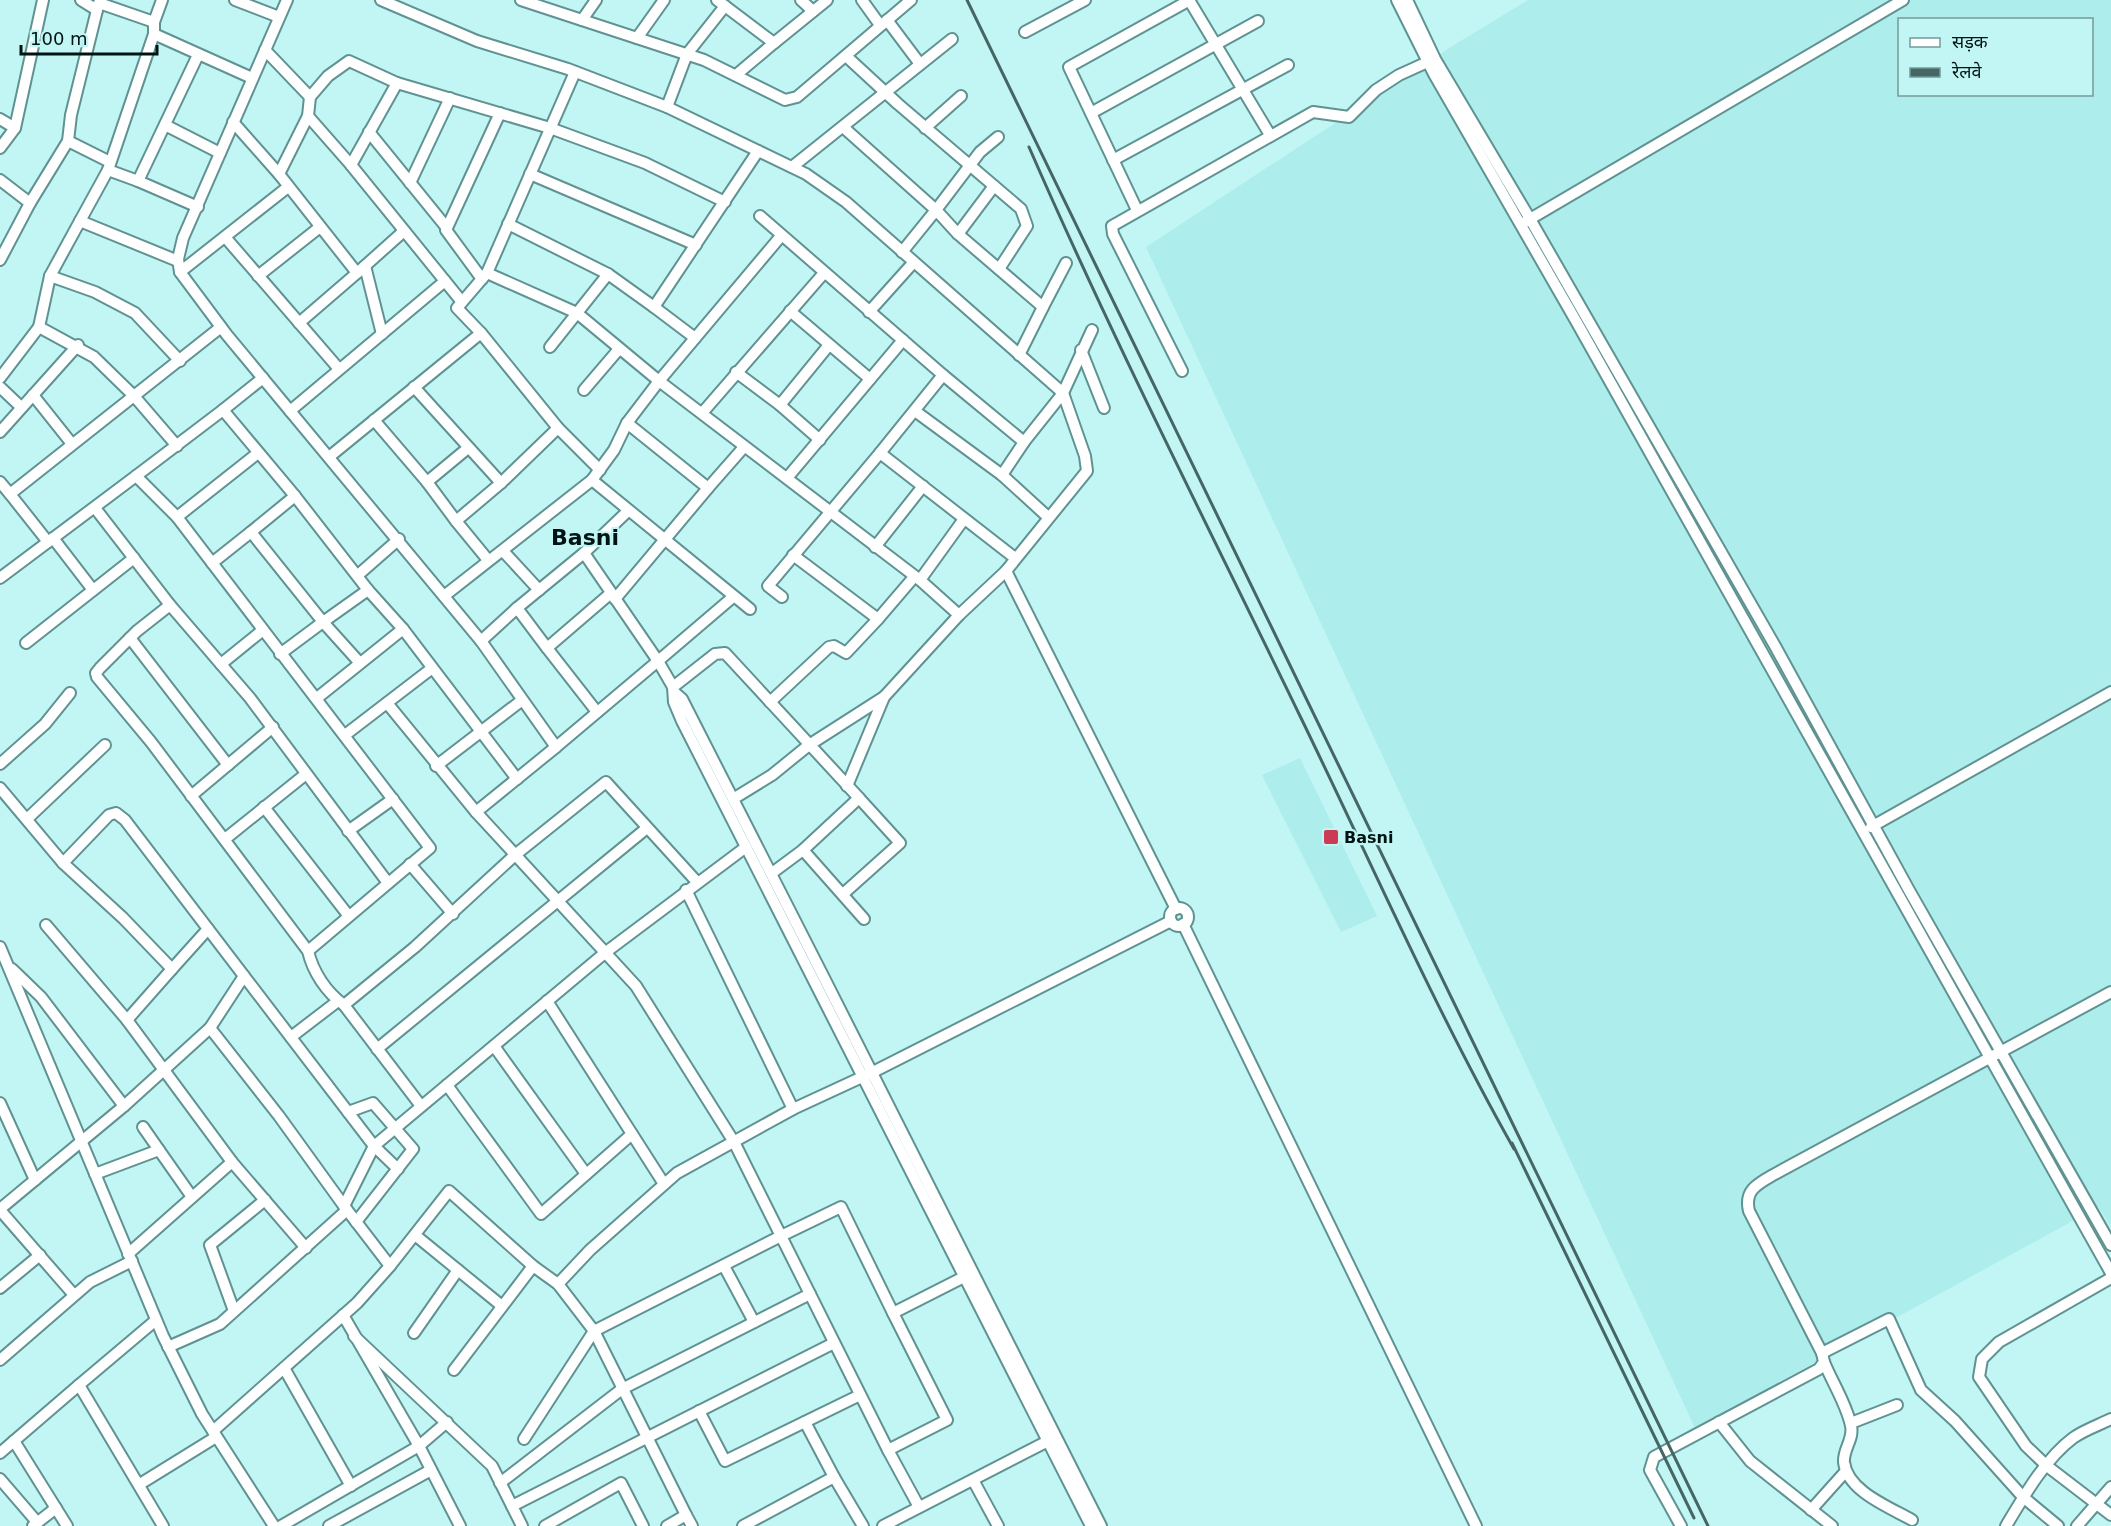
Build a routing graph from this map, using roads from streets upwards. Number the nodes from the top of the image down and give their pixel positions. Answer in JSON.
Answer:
{"nodes":[{"id":1,"x":43,"y":0,"type":"edge"},
{"id":2,"x":81,"y":0,"type":"edge"},
{"id":3,"x":162,"y":0,"type":"edge"},
{"id":4,"x":235,"y":0,"type":"edge"},
{"id":5,"x":287,"y":0,"type":"edge"},
{"id":6,"x":381,"y":0,"type":"edge"},
{"id":7,"x":521,"y":0,"type":"edge"},
{"id":8,"x":596,"y":0,"type":"edge"},
{"id":9,"x":664,"y":0,"type":"edge"},
{"id":10,"x":801,"y":0,"type":"edge"},
{"id":11,"x":827,"y":0,"type":"edge"},
{"id":12,"x":862,"y":0,"type":"edge"},
{"id":13,"x":911,"y":0,"type":"edge"},
{"id":14,"x":1085,"y":0,"type":"edge"},
{"id":15,"x":1190,"y":0,"type":"edge"},
{"id":16,"x":1397,"y":0,"type":"edge"},
{"id":17,"x":1407,"y":0,"type":"edge"},
{"id":18,"x":1902,"y":0,"type":"edge"},
{"id":19,"x":721,"y":3,"type":"edge"},
{"id":20,"x":1071,"y":3,"type":"edge"},
{"id":21,"x":98,"y":4,"type":"edge"},
{"id":22,"x":813,"y":11,"type":"junction"},
{"id":23,"x":279,"y":17,"type":"junction"},
{"id":24,"x":582,"y":20,"type":"junction"},
{"id":25,"x":1258,"y":21,"type":"dead end"},
{"id":26,"x":884,"y":22,"type":"junction"},
{"id":27,"x":154,"y":28,"type":"junction"},
{"id":28,"x":1025,"y":32,"type":"dead end"},
{"id":29,"x":637,"y":38,"type":"junction"},
{"id":30,"x":952,"y":39,"type":"dead end"},
{"id":31,"x":774,"y":43,"type":"junction"},
{"id":32,"x":1216,"y":45,"type":"junction"},
{"id":33,"x":265,"y":50,"type":"junction"},
{"id":34,"x":687,"y":54,"type":"junction"},
{"id":35,"x":198,"y":55,"type":"junction"},
{"id":36,"x":846,"y":56,"type":"junction"},
{"id":37,"x":1431,"y":61,"type":"junction"},
{"id":38,"x":920,"y":64,"type":"junction"},
{"id":39,"x":1288,"y":65,"type":"dead end"},
{"id":40,"x":575,"y":72,"type":"junction"},
{"id":41,"x":736,"y":75,"type":"junction"},
{"id":42,"x":252,"y":78,"type":"junction"},
{"id":43,"x":397,"y":83,"type":"junction"},
{"id":44,"x":1243,"y":89,"type":"junction"},
{"id":45,"x":885,"y":92,"type":"junction"},
{"id":46,"x":961,"y":96,"type":"dead end"},
{"id":47,"x":310,"y":98,"type":"junction"},
{"id":48,"x":450,"y":98,"type":"junction"},
{"id":49,"x":667,"y":107,"type":"junction"},
{"id":50,"x":500,"y":113,"type":"junction"},
{"id":51,"x":1091,"y":113,"type":"junction"},
{"id":52,"x":308,"y":116,"type":"junction"},
{"id":53,"x":0,"y":119,"type":"edge"},
{"id":54,"x":233,"y":122,"type":"junction"},
{"id":55,"x":165,"y":125,"type":"junction"},
{"id":56,"x":843,"y":127,"type":"junction"},
{"id":57,"x":15,"y":128,"type":"junction"},
{"id":58,"x":550,"y":128,"type":"junction"},
{"id":59,"x":925,"y":128,"type":"junction"},
{"id":60,"x":369,"y":132,"type":"junction"},
{"id":61,"x":1270,"y":135,"type":"junction"},
{"id":62,"x":998,"y":136,"type":"dead end"},
{"id":63,"x":68,"y":141,"type":"junction"},
{"id":64,"x":0,"y":148,"type":"edge"},
{"id":65,"x":758,"y":151,"type":"junction"},
{"id":66,"x":220,"y":153,"type":"junction"},
{"id":67,"x":1113,"y":160,"type":"junction"},
{"id":68,"x":351,"y":165,"type":"junction"},
{"id":69,"x":109,"y":166,"type":"junction"},
{"id":70,"x":792,"y":167,"type":"junction"},
{"id":71,"x":971,"y":167,"type":"junction"},
{"id":72,"x":279,"y":174,"type":"junction"},
{"id":73,"x":530,"y":174,"type":"junction"},
{"id":74,"x":0,"y":180,"type":"edge"},
{"id":75,"x":138,"y":181,"type":"junction"},
{"id":76,"x":410,"y":183,"type":"junction"},
{"id":77,"x":994,"y":186,"type":"junction"},
{"id":78,"x":288,"y":187,"type":"junction"},
{"id":79,"x":725,"y":202,"type":"junction"},
{"id":80,"x":30,"y":203,"type":"junction"},
{"id":81,"x":198,"y":207,"type":"junction"},
{"id":82,"x":936,"y":210,"type":"junction"},
{"id":83,"x":1137,"y":210,"type":"junction"},
{"id":84,"x":760,"y":216,"type":"dead end"},
{"id":85,"x":1530,"y":219,"type":"junction"},
{"id":86,"x":80,"y":221,"type":"junction"},
{"id":87,"x":508,"y":224,"type":"junction"},
{"id":88,"x":1520,"y":225,"type":"junction"},
{"id":89,"x":320,"y":227,"type":"junction"},
{"id":90,"x":447,"y":228,"type":"junction"},
{"id":91,"x":404,"y":231,"type":"junction"},
{"id":92,"x":958,"y":234,"type":"junction"},
{"id":93,"x":781,"y":236,"type":"junction"},
{"id":94,"x":225,"y":237,"type":"junction"},
{"id":95,"x":696,"y":245,"type":"junction"},
{"id":96,"x":902,"y":252,"type":"junction"},
{"id":97,"x":2,"y":253,"type":"edge"},
{"id":98,"x":913,"y":263,"type":"junction"},
{"id":99,"x":1066,"y":263,"type":"dead end"},
{"id":100,"x":179,"y":266,"type":"junction"},
{"id":101,"x":361,"y":269,"type":"junction"},
{"id":102,"x":999,"y":269,"type":"junction"},
{"id":103,"x":824,"y":273,"type":"junction"},
{"id":104,"x":608,"y":274,"type":"junction"},
{"id":105,"x":50,"y":276,"type":"junction"},
{"id":106,"x":258,"y":276,"type":"junction"},
{"id":107,"x":484,"y":276,"type":"junction"},
{"id":108,"x":445,"y":281,"type":"junction"},
{"id":109,"x":462,"y":302,"type":"junction"},
{"id":110,"x":654,"y":307,"type":"junction"},
{"id":111,"x":1043,"y":307,"type":"junction"},
{"id":112,"x":790,"y":312,"type":"junction"},
{"id":113,"x":869,"y":312,"type":"junction"},
{"id":114,"x":577,"y":313,"type":"junction"},
{"id":115,"x":299,"y":323,"type":"junction"},
{"id":116,"x":39,"y":327,"type":"junction"},
{"id":117,"x":221,"y":327,"type":"junction"},
{"id":118,"x":1092,"y":330,"type":"dead end"},
{"id":119,"x":481,"y":333,"type":"junction"},
{"id":120,"x":382,"y":334,"type":"junction"},
{"id":121,"x":695,"y":338,"type":"junction"},
{"id":122,"x":903,"y":340,"type":"junction"},
{"id":123,"x":78,"y":345,"type":"junction"},
{"id":124,"x":829,"y":345,"type":"junction"},
{"id":125,"x":550,"y":348,"type":"dead end"},
{"id":126,"x":620,"y":349,"type":"junction"},
{"id":127,"x":1081,"y":350,"type":"junction"},
{"id":128,"x":1019,"y":355,"type":"junction"},
{"id":129,"x":180,"y":361,"type":"junction"},
{"id":130,"x":339,"y":369,"type":"junction"},
{"id":131,"x":1182,"y":371,"type":"dead end"},
{"id":132,"x":736,"y":372,"type":"junction"},
{"id":133,"x":943,"y":375,"type":"junction"},
{"id":134,"x":0,"y":378,"type":"edge"},
{"id":135,"x":263,"y":378,"type":"junction"},
{"id":136,"x":870,"y":380,"type":"junction"},
{"id":137,"x":659,"y":381,"type":"junction"},
{"id":138,"x":0,"y":387,"type":"edge"},
{"id":139,"x":414,"y":387,"type":"junction"},
{"id":140,"x":585,"y":390,"type":"dead end"},
{"id":141,"x":1063,"y":393,"type":"junction"},
{"id":142,"x":33,"y":395,"type":"junction"},
{"id":143,"x":134,"y":396,"type":"junction"},
{"id":144,"x":780,"y":405,"type":"junction"},
{"id":145,"x":21,"y":407,"type":"junction"},
{"id":146,"x":1104,"y":408,"type":"dead end"},
{"id":147,"x":223,"y":410,"type":"junction"},
{"id":148,"x":290,"y":411,"type":"junction"},
{"id":149,"x":915,"y":411,"type":"junction"},
{"id":150,"x":703,"y":412,"type":"junction"},
{"id":151,"x":374,"y":420,"type":"junction"},
{"id":152,"x":627,"y":423,"type":"junction"},
{"id":153,"x":558,"y":428,"type":"junction"},
{"id":154,"x":0,"y":432,"type":"edge"},
{"id":155,"x":820,"y":440,"type":"junction"},
{"id":156,"x":1024,"y":442,"type":"junction"},
{"id":157,"x":72,"y":444,"type":"junction"},
{"id":158,"x":177,"y":447,"type":"junction"},
{"id":159,"x":744,"y":447,"type":"junction"},
{"id":160,"x":468,"y":448,"type":"junction"},
{"id":161,"x":258,"y":453,"type":"junction"},
{"id":162,"x":880,"y":453,"type":"junction"},
{"id":163,"x":328,"y":457,"type":"junction"},
{"id":164,"x":600,"y":470,"type":"junction"},
{"id":165,"x":1002,"y":475,"type":"junction"},
{"id":166,"x":136,"y":476,"type":"junction"},
{"id":167,"x":787,"y":478,"type":"junction"},
{"id":168,"x":592,"y":480,"type":"junction"},
{"id":169,"x":427,"y":482,"type":"junction"},
{"id":170,"x":501,"y":483,"type":"junction"},
{"id":171,"x":1,"y":484,"type":"edge"},
{"id":172,"x":923,"y":486,"type":"junction"},
{"id":173,"x":708,"y":488,"type":"junction"},
{"id":174,"x":10,"y":494,"type":"junction"},
{"id":175,"x":296,"y":496,"type":"junction"},
{"id":176,"x":95,"y":508,"type":"junction"},
{"id":177,"x":628,"y":511,"type":"junction"},
{"id":178,"x":831,"y":512,"type":"junction"},
{"id":179,"x":177,"y":517,"type":"junction"},
{"id":180,"x":1048,"y":517,"type":"junction"},
{"id":181,"x":964,"y":519,"type":"junction"},
{"id":182,"x":456,"y":521,"type":"junction"},
{"id":183,"x":251,"y":532,"type":"junction"},
{"id":184,"x":399,"y":539,"type":"junction"},
{"id":185,"x":666,"y":539,"type":"junction"},
{"id":186,"x":51,"y":540,"type":"junction"},
{"id":187,"x":875,"y":548,"type":"junction"},
{"id":188,"x":504,"y":552,"type":"junction"},
{"id":189,"x":584,"y":553,"type":"junction"},
{"id":190,"x":793,"y":555,"type":"junction"},
{"id":191,"x":134,"y":558,"type":"junction"},
{"id":192,"x":1015,"y":558,"type":"junction"},
{"id":193,"x":488,"y":560,"type":"junction"},
{"id":194,"x":212,"y":563,"type":"junction"},
{"id":195,"x":1006,"y":571,"type":"junction"},
{"id":196,"x":358,"y":574,"type":"junction"},
{"id":197,"x":0,"y":577,"type":"edge"},
{"id":198,"x":917,"y":579,"type":"junction"},
{"id":199,"x":93,"y":590,"type":"junction"},
{"id":200,"x":368,"y":590,"type":"junction"},
{"id":201,"x":539,"y":590,"type":"junction"},
{"id":202,"x":444,"y":596,"type":"junction"},
{"id":203,"x":613,"y":596,"type":"junction"},
{"id":204,"x":733,"y":597,"type":"junction"},
{"id":205,"x":782,"y":597,"type":"dead end"},
{"id":206,"x":170,"y":605,"type":"junction"},
{"id":207,"x":517,"y":608,"type":"junction"},
{"id":208,"x":750,"y":609,"type":"dead end"},
{"id":209,"x":959,"y":615,"type":"junction"},
{"id":210,"x":878,"y":619,"type":"junction"},
{"id":211,"x":323,"y":622,"type":"junction"},
{"id":212,"x":403,"y":629,"type":"junction"},
{"id":213,"x":263,"y":630,"type":"junction"},
{"id":214,"x":130,"y":638,"type":"junction"},
{"id":215,"x":481,"y":641,"type":"junction"},
{"id":216,"x":26,"y":643,"type":"dead end"},
{"id":217,"x":547,"y":648,"type":"junction"},
{"id":218,"x":280,"y":654,"type":"junction"},
{"id":219,"x":658,"y":661,"type":"junction"},
{"id":220,"x":359,"y":662,"type":"junction"},
{"id":221,"x":221,"y":664,"type":"junction"},
{"id":222,"x":431,"y":669,"type":"junction"},
{"id":223,"x":674,"y":689,"type":"junction"},
{"id":224,"x":2111,"y":692,"type":"edge"},
{"id":225,"x":70,"y":693,"type":"dead end"},
{"id":226,"x":884,"y":697,"type":"junction"},
{"id":227,"x":317,"y":699,"type":"junction"},
{"id":228,"x":521,"y":700,"type":"junction"},
{"id":229,"x":770,"y":702,"type":"junction"},
{"id":230,"x":387,"y":703,"type":"junction"},
{"id":231,"x":597,"y":712,"type":"junction"},
{"id":232,"x":273,"y":728,"type":"junction"},
{"id":233,"x":480,"y":733,"type":"junction"},
{"id":234,"x":345,"y":735,"type":"junction"},
{"id":235,"x":105,"y":745,"type":"dead end"},
{"id":236,"x":809,"y":745,"type":"junction"},
{"id":237,"x":556,"y":747,"type":"junction"},
{"id":238,"x":0,"y":764,"type":"edge"},
{"id":239,"x":228,"y":765,"type":"junction"},
{"id":240,"x":436,"y":766,"type":"junction"},
{"id":241,"x":306,"y":774,"type":"junction"},
{"id":242,"x":517,"y":779,"type":"junction"},
{"id":243,"x":847,"y":786,"type":"junction"},
{"id":244,"x":0,"y":788,"type":"edge"},
{"id":245,"x":191,"y":796,"type":"junction"},
{"id":246,"x":859,"y":798,"type":"junction"},
{"id":247,"x":393,"y":799,"type":"junction"},
{"id":248,"x":733,"y":799,"type":"junction"},
{"id":249,"x":264,"y":807,"type":"junction"},
{"id":250,"x":476,"y":812,"type":"junction"},
{"id":251,"x":27,"y":819,"type":"junction"},
{"id":252,"x":1875,"y":824,"type":"junction"},
{"id":253,"x":646,"y":828,"type":"junction"},
{"id":254,"x":348,"y":831,"type":"junction"},
{"id":255,"x":1863,"y":831,"type":"junction"},
{"id":256,"x":225,"y":839,"type":"junction"},
{"id":257,"x":746,"y":847,"type":"junction"},
{"id":258,"x":803,"y":850,"type":"junction"},
{"id":259,"x":515,"y":855,"type":"junction"},
{"id":260,"x":63,"y":862,"type":"junction"},
{"id":261,"x":410,"y":864,"type":"junction"},
{"id":262,"x":772,"y":873,"type":"junction"},
{"id":263,"x":388,"y":882,"type":"junction"},
{"id":264,"x":697,"y":882,"type":"junction"},
{"id":265,"x":686,"y":890,"type":"junction"},
{"id":266,"x":843,"y":894,"type":"junction"},
{"id":267,"x":556,"y":902,"type":"junction"},
{"id":268,"x":1176,"y":909,"type":"junction"},
{"id":269,"x":453,"y":914,"type":"junction"},
{"id":270,"x":348,"y":915,"type":"junction"},
{"id":271,"x":864,"y":919,"type":"dead end"},
{"id":272,"x":1171,"y":921,"type":"junction"},
{"id":273,"x":1184,"y":924,"type":"junction"},
{"id":274,"x":46,"y":926,"type":"dead end"},
{"id":275,"x":208,"y":929,"type":"junction"},
{"id":276,"x":0,"y":947,"type":"edge"},
{"id":277,"x":308,"y":951,"type":"junction"},
{"id":278,"x":606,"y":952,"type":"junction"},
{"id":279,"x":7,"y":965,"type":"junction"},
{"id":280,"x":172,"y":969,"type":"junction"},
{"id":281,"x":244,"y":976,"type":"junction"},
{"id":282,"x":2111,"y":992,"type":"edge"},
{"id":283,"x":547,"y":1001,"type":"junction"},
{"id":284,"x":341,"y":1003,"type":"junction"},
{"id":285,"x":127,"y":1020,"type":"junction"},
{"id":286,"x":210,"y":1028,"type":"junction"},
{"id":287,"x":291,"y":1037,"type":"junction"},
{"id":288,"x":494,"y":1046,"type":"junction"},
{"id":289,"x":377,"y":1049,"type":"junction"},
{"id":290,"x":2000,"y":1051,"type":"junction"},
{"id":291,"x":1989,"y":1057,"type":"junction"},
{"id":292,"x":164,"y":1072,"type":"junction"},
{"id":293,"x":873,"y":1072,"type":"junction"},
{"id":294,"x":862,"y":1077,"type":"junction"},
{"id":295,"x":447,"y":1085,"type":"junction"},
{"id":296,"x":0,"y":1102,"type":"edge"},
{"id":297,"x":124,"y":1106,"type":"junction"},
{"id":298,"x":421,"y":1106,"type":"junction"},
{"id":299,"x":793,"y":1109,"type":"junction"},
{"id":300,"x":348,"y":1112,"type":"junction"},
{"id":301,"x":143,"y":1127,"type":"dead end"},
{"id":302,"x":395,"y":1128,"type":"junction"},
{"id":303,"x":632,"y":1134,"type":"junction"},
{"id":304,"x":81,"y":1140,"type":"junction"},
{"id":305,"x":734,"y":1142,"type":"junction"},
{"id":306,"x":374,"y":1146,"type":"junction"},
{"id":307,"x":159,"y":1150,"type":"junction"},
{"id":308,"x":232,"y":1162,"type":"junction"},
{"id":309,"x":398,"y":1169,"type":"junction"},
{"id":310,"x":95,"y":1174,"type":"junction"},
{"id":311,"x":586,"y":1174,"type":"junction"},
{"id":312,"x":35,"y":1180,"type":"junction"},
{"id":313,"x":664,"y":1184,"type":"junction"},
{"id":314,"x":192,"y":1197,"type":"junction"},
{"id":315,"x":265,"y":1200,"type":"junction"},
{"id":316,"x":345,"y":1208,"type":"junction"},
{"id":317,"x":0,"y":1209,"type":"edge"},
{"id":318,"x":356,"y":1222,"type":"junction"},
{"id":319,"x":415,"y":1235,"type":"junction"},
{"id":320,"x":781,"y":1236,"type":"junction"},
{"id":321,"x":953,"y":1245,"type":"junction"},
{"id":322,"x":2111,"y":1245,"type":"edge"},
{"id":323,"x":306,"y":1248,"type":"junction"},
{"id":324,"x":40,"y":1255,"type":"junction"},
{"id":325,"x":130,"y":1257,"type":"junction"},
{"id":326,"x":390,"y":1266,"type":"junction"},
{"id":327,"x":533,"y":1266,"type":"junction"},
{"id":328,"x":724,"y":1266,"type":"junction"},
{"id":329,"x":458,"y":1270,"type":"junction"},
{"id":330,"x":2111,"y":1273,"type":"edge"},
{"id":331,"x":964,"y":1277,"type":"junction"},
{"id":332,"x":2111,"y":1278,"type":"edge"},
{"id":333,"x":558,"y":1284,"type":"junction"},
{"id":334,"x":0,"y":1288,"type":"edge"},
{"id":335,"x":810,"y":1294,"type":"junction"},
{"id":336,"x":74,"y":1295,"type":"junction"},
{"id":337,"x":501,"y":1306,"type":"junction"},
{"id":338,"x":234,"y":1311,"type":"junction"},
{"id":339,"x":893,"y":1313,"type":"junction"},
{"id":340,"x":343,"y":1315,"type":"junction"},
{"id":341,"x":156,"y":1320,"type":"junction"},
{"id":342,"x":754,"y":1322,"type":"junction"},
{"id":343,"x":594,"y":1331,"type":"junction"},
{"id":344,"x":414,"y":1333,"type":"dead end"},
{"id":345,"x":354,"y":1336,"type":"junction"},
{"id":346,"x":834,"y":1343,"type":"junction"},
{"id":347,"x":168,"y":1347,"type":"junction"},
{"id":348,"x":1823,"y":1358,"type":"junction"},
{"id":349,"x":0,"y":1360,"type":"edge"},
{"id":350,"x":284,"y":1368,"type":"junction"},
{"id":351,"x":454,"y":1370,"type":"dead end"},
{"id":352,"x":78,"y":1385,"type":"junction"},
{"id":353,"x":622,"y":1389,"type":"junction"},
{"id":354,"x":860,"y":1395,"type":"junction"},
{"id":355,"x":1897,"y":1406,"type":"dead end"},
{"id":356,"x":699,"y":1411,"type":"junction"},
{"id":357,"x":2111,"y":1419,"type":"edge"},
{"id":358,"x":447,"y":1422,"type":"junction"},
{"id":359,"x":805,"y":1422,"type":"junction"},
{"id":360,"x":1719,"y":1422,"type":"junction"},
{"id":361,"x":1851,"y":1424,"type":"junction"},
{"id":362,"x":215,"y":1434,"type":"junction"},
{"id":363,"x":645,"y":1437,"type":"junction"},
{"id":364,"x":524,"y":1439,"type":"dead end"},
{"id":365,"x":14,"y":1441,"type":"junction"},
{"id":366,"x":1048,"y":1441,"type":"junction"},
{"id":367,"x":419,"y":1446,"type":"junction"},
{"id":368,"x":888,"y":1450,"type":"junction"},
{"id":369,"x":0,"y":1453,"type":"edge"},
{"id":370,"x":2047,"y":1466,"type":"junction"},
{"id":371,"x":431,"y":1470,"type":"junction"},
{"id":372,"x":1846,"y":1471,"type":"junction"},
{"id":373,"x":834,"y":1477,"type":"junction"},
{"id":374,"x":0,"y":1479,"type":"edge"},
{"id":375,"x":973,"y":1480,"type":"junction"},
{"id":376,"x":500,"y":1483,"type":"junction"},
{"id":377,"x":140,"y":1484,"type":"junction"},
{"id":378,"x":351,"y":1486,"type":"junction"},
{"id":379,"x":2111,"y":1487,"type":"edge"},
{"id":380,"x":2023,"y":1497,"type":"junction"},
{"id":381,"x":2097,"y":1504,"type":"junction"},
{"id":382,"x":512,"y":1506,"type":"junction"},
{"id":383,"x":919,"y":1507,"type":"junction"},
{"id":384,"x":56,"y":1508,"type":"junction"},
{"id":385,"x":1811,"y":1510,"type":"junction"},
{"id":386,"x":686,"y":1515,"type":"junction"},
{"id":387,"x":2111,"y":1515,"type":"edge"},
{"id":388,"x":1912,"y":1520,"type":"dead end"},
{"id":389,"x":35,"y":1524,"type":"edge"},
{"id":390,"x":67,"y":1526,"type":"edge"},
{"id":391,"x":163,"y":1526,"type":"edge"},
{"id":392,"x":274,"y":1526,"type":"edge"},
{"id":393,"x":281,"y":1526,"type":"edge"},
{"id":394,"x":329,"y":1526,"type":"edge"},
{"id":395,"x":460,"y":1526,"type":"edge"},
{"id":396,"x":522,"y":1526,"type":"edge"},
{"id":397,"x":545,"y":1526,"type":"edge"},
{"id":398,"x":643,"y":1526,"type":"edge"},
{"id":399,"x":667,"y":1526,"type":"edge"},
{"id":400,"x":692,"y":1526,"type":"edge"},
{"id":401,"x":743,"y":1526,"type":"edge"},
{"id":402,"x":862,"y":1526,"type":"edge"},
{"id":403,"x":883,"y":1526,"type":"edge"},
{"id":404,"x":998,"y":1526,"type":"edge"},
{"id":405,"x":1091,"y":1526,"type":"edge"},
{"id":406,"x":1101,"y":1526,"type":"edge"},
{"id":407,"x":1476,"y":1526,"type":"edge"},
{"id":408,"x":1681,"y":1526,"type":"edge"},
{"id":409,"x":1832,"y":1526,"type":"edge"},
{"id":410,"x":2006,"y":1526,"type":"edge"},
{"id":411,"x":2058,"y":1526,"type":"edge"},
{"id":412,"x":2078,"y":1526,"type":"edge"}],
"edges":[{"from":1,"to":57,"type":"street"},
{"from":2,"to":21,"type":"street"},
{"from":3,"to":27,"type":"street"},
{"from":4,"to":23,"type":"street"},
{"from":5,"to":23,"type":"street"},
{"from":6,"to":40,"type":"street"},
{"from":7,"to":24,"type":"street"},
{"from":8,"to":24,"type":"street"},
{"from":9,"to":29,"type":"street"},
{"from":10,"to":22,"type":"street"},
{"from":11,"to":22,"type":"street"},
{"from":12,"to":26,"type":"street"},
{"from":13,"to":26,"type":"street"},
{"from":14,"to":20,"type":"street"},
{"from":15,"to":32,"type":"street"},
{"from":15,"to":51,"type":"street"},
{"from":16,"to":37,"type":"street"},
{"from":17,"to":37,"type":"street"},
{"from":18,"to":85,"type":"street"},
{"from":19,"to":31,"type":"street"},
{"from":19,"to":34,"type":"street"},
{"from":20,"to":28,"type":"street"},
{"from":21,"to":27,"type":"street"},
{"from":21,"to":63,"type":"street"},
{"from":22,"to":31,"type":"street"},
{"from":23,"to":33,"type":"street"},
{"from":24,"to":29,"type":"street"},
{"from":25,"to":32,"type":"street"},
{"from":26,"to":36,"type":"street"},
{"from":26,"to":38,"type":"street"},
{"from":27,"to":35,"type":"street"},
{"from":27,"to":69,"type":"street"},
{"from":29,"to":34,"type":"street"},
{"from":30,"to":38,"type":"street"},
{"from":31,"to":41,"type":"street"},
{"from":32,"to":44,"type":"street"},
{"from":32,"to":51,"type":"street"},
{"from":33,"to":42,"type":"street"},
{"from":33,"to":47,"type":"street"},
{"from":34,"to":41,"type":"street"},
{"from":34,"to":49,"type":"street"},
{"from":35,"to":42,"type":"street"},
{"from":35,"to":55,"type":"street"},
{"from":36,"to":41,"type":"street"},
{"from":36,"to":45,"type":"street"},
{"from":37,"to":61,"type":"street"},
{"from":37,"to":85,"type":"street"},
{"from":37,"to":88,"type":"street"},
{"from":38,"to":45,"type":"street"},
{"from":39,"to":44,"type":"street"},
{"from":40,"to":49,"type":"street"},
{"from":40,"to":58,"type":"street"},
{"from":42,"to":54,"type":"street"},
{"from":43,"to":47,"type":"street"},
{"from":43,"to":48,"type":"street"},
{"from":43,"to":60,"type":"street"},
{"from":44,"to":61,"type":"street"},
{"from":44,"to":67,"type":"street"},
{"from":45,"to":56,"type":"street"},
{"from":45,"to":59,"type":"street"},
{"from":46,"to":59,"type":"street"},
{"from":47,"to":52,"type":"street"},
{"from":48,"to":50,"type":"street"},
{"from":48,"to":76,"type":"street"},
{"from":49,"to":65,"type":"street"},
{"from":50,"to":58,"type":"street"},
{"from":50,"to":90,"type":"street"},
{"from":51,"to":67,"type":"street"},
{"from":52,"to":68,"type":"street"},
{"from":52,"to":72,"type":"street"},
{"from":53,"to":57,"type":"street"},
{"from":54,"to":66,"type":"street"},
{"from":54,"to":72,"type":"street"},
{"from":55,"to":66,"type":"street"},
{"from":55,"to":75,"type":"street"},
{"from":56,"to":70,"type":"street"},
{"from":56,"to":82,"type":"street"},
{"from":57,"to":64,"type":"street"},
{"from":58,"to":73,"type":"street"},
{"from":58,"to":79,"type":"street"},
{"from":59,"to":71,"type":"street"},
{"from":60,"to":68,"type":"street"},
{"from":60,"to":76,"type":"street"},
{"from":61,"to":83,"type":"street"},
{"from":62,"to":71,"type":"street"},
{"from":63,"to":69,"type":"street"},
{"from":63,"to":80,"type":"street"},
{"from":65,"to":70,"type":"street"},
{"from":65,"to":79,"type":"street"},
{"from":66,"to":81,"type":"street"},
{"from":67,"to":83,"type":"street"},
{"from":68,"to":91,"type":"street"},
{"from":69,"to":75,"type":"street"},
{"from":69,"to":86,"type":"street"},
{"from":70,"to":96,"type":"street"},
{"from":71,"to":77,"type":"street"},
{"from":71,"to":82,"type":"street"},
{"from":72,"to":78,"type":"street"},
{"from":73,"to":87,"type":"street"},
{"from":73,"to":95,"type":"street"},
{"from":74,"to":80,"type":"street"},
{"from":75,"to":81,"type":"street"},
{"from":76,"to":90,"type":"street"},
{"from":77,"to":92,"type":"street"},
{"from":77,"to":102,"type":"street"},
{"from":78,"to":89,"type":"street"},
{"from":78,"to":94,"type":"street"},
{"from":79,"to":95,"type":"street"},
{"from":80,"to":97,"type":"street"},
{"from":81,"to":100,"type":"street"},
{"from":82,"to":92,"type":"street"},
{"from":82,"to":96,"type":"street"},
{"from":83,"to":131,"type":"street"},
{"from":84,"to":93,"type":"street"},
{"from":85,"to":88,"type":"street"},
{"from":85,"to":252,"type":"street"},
{"from":86,"to":100,"type":"street"},
{"from":86,"to":105,"type":"street"},
{"from":87,"to":104,"type":"street"},
{"from":87,"to":107,"type":"street"},
{"from":88,"to":255,"type":"street"},
{"from":89,"to":101,"type":"street"},
{"from":89,"to":106,"type":"street"},
{"from":90,"to":107,"type":"street"},
{"from":91,"to":101,"type":"street"},
{"from":91,"to":108,"type":"street"},
{"from":92,"to":102,"type":"street"},
{"from":93,"to":103,"type":"street"},
{"from":93,"to":121,"type":"street"},
{"from":94,"to":100,"type":"street"},
{"from":94,"to":106,"type":"street"},
{"from":95,"to":110,"type":"street"},
{"from":96,"to":98,"type":"street"},
{"from":98,"to":113,"type":"street"},
{"from":98,"to":128,"type":"street"},
{"from":99,"to":111,"type":"street"},
{"from":100,"to":117,"type":"street"},
{"from":101,"to":115,"type":"street"},
{"from":101,"to":120,"type":"street"},
{"from":102,"to":111,"type":"street"},
{"from":103,"to":112,"type":"street"},
{"from":103,"to":113,"type":"street"},
{"from":104,"to":110,"type":"street"},
{"from":104,"to":114,"type":"street"},
{"from":105,"to":116,"type":"street"},
{"from":105,"to":129,"type":"street"},
{"from":106,"to":115,"type":"street"},
{"from":107,"to":109,"type":"street"},
{"from":107,"to":114,"type":"street"},
{"from":108,"to":109,"type":"street"},
{"from":108,"to":120,"type":"street"},
{"from":109,"to":119,"type":"street"},
{"from":110,"to":121,"type":"street"},
{"from":111,"to":128,"type":"street"},
{"from":112,"to":124,"type":"street"},
{"from":112,"to":132,"type":"street"},
{"from":113,"to":122,"type":"street"},
{"from":114,"to":125,"type":"street"},
{"from":114,"to":126,"type":"street"},
{"from":115,"to":130,"type":"street"},
{"from":116,"to":123,"type":"street"},
{"from":116,"to":134,"type":"street"},
{"from":117,"to":129,"type":"street"},
{"from":117,"to":135,"type":"street"},
{"from":118,"to":127,"type":"street"},
{"from":119,"to":139,"type":"street"},
{"from":119,"to":153,"type":"street"},
{"from":120,"to":130,"type":"street"},
{"from":121,"to":137,"type":"street"},
{"from":122,"to":133,"type":"street"},
{"from":122,"to":136,"type":"street"},
{"from":123,"to":142,"type":"street"},
{"from":123,"to":143,"type":"street"},
{"from":124,"to":136,"type":"street"},
{"from":124,"to":144,"type":"street"},
{"from":126,"to":137,"type":"street"},
{"from":126,"to":140,"type":"street"},
{"from":127,"to":141,"type":"street"},
{"from":127,"to":146,"type":"street"},
{"from":128,"to":141,"type":"street"},
{"from":129,"to":143,"type":"street"},
{"from":130,"to":148,"type":"street"},
{"from":132,"to":144,"type":"street"},
{"from":132,"to":150,"type":"street"},
{"from":133,"to":149,"type":"street"},
{"from":133,"to":156,"type":"street"},
{"from":135,"to":147,"type":"street"},
{"from":135,"to":148,"type":"street"},
{"from":136,"to":155,"type":"street"},
{"from":137,"to":150,"type":"street"},
{"from":137,"to":152,"type":"street"},
{"from":138,"to":145,"type":"street"},
{"from":139,"to":151,"type":"street"},
{"from":139,"to":160,"type":"street"},
{"from":141,"to":156,"type":"street"},
{"from":141,"to":180,"type":"street"},
{"from":142,"to":145,"type":"street"},
{"from":142,"to":157,"type":"street"},
{"from":143,"to":157,"type":"street"},
{"from":143,"to":158,"type":"street"},
{"from":144,"to":155,"type":"street"},
{"from":145,"to":154,"type":"street"},
{"from":147,"to":158,"type":"street"},
{"from":147,"to":161,"type":"street"},
{"from":148,"to":163,"type":"street"},
{"from":149,"to":162,"type":"street"},
{"from":149,"to":165,"type":"street"},
{"from":150,"to":159,"type":"street"},
{"from":151,"to":163,"type":"street"},
{"from":151,"to":169,"type":"street"},
{"from":152,"to":164,"type":"street"},
{"from":152,"to":173,"type":"street"},
{"from":153,"to":164,"type":"street"},
{"from":153,"to":170,"type":"street"},
{"from":155,"to":167,"type":"street"},
{"from":156,"to":165,"type":"street"},
{"from":157,"to":174,"type":"street"},
{"from":158,"to":166,"type":"street"},
{"from":159,"to":167,"type":"street"},
{"from":159,"to":173,"type":"street"},
{"from":160,"to":169,"type":"street"},
{"from":160,"to":170,"type":"street"},
{"from":161,"to":175,"type":"street"},
{"from":161,"to":179,"type":"street"},
{"from":162,"to":172,"type":"street"},
{"from":162,"to":178,"type":"street"},
{"from":163,"to":184,"type":"street"},
{"from":164,"to":168,"type":"street"},
{"from":165,"to":180,"type":"street"},
{"from":166,"to":176,"type":"street"},
{"from":166,"to":179,"type":"street"},
{"from":167,"to":178,"type":"street"},
{"from":168,"to":177,"type":"street"},
{"from":168,"to":188,"type":"street"},
{"from":169,"to":182,"type":"street"},
{"from":170,"to":182,"type":"street"},
{"from":171,"to":174,"type":"street"},
{"from":172,"to":181,"type":"street"},
{"from":172,"to":187,"type":"street"},
{"from":173,"to":185,"type":"street"},
{"from":174,"to":186,"type":"street"},
{"from":175,"to":183,"type":"street"},
{"from":175,"to":196,"type":"street"},
{"from":176,"to":186,"type":"street"},
{"from":176,"to":191,"type":"street"},
{"from":177,"to":185,"type":"street"},
{"from":177,"to":189,"type":"street"},
{"from":178,"to":187,"type":"street"},
{"from":178,"to":190,"type":"street"},
{"from":179,"to":194,"type":"street"},
{"from":180,"to":192,"type":"street"},
{"from":181,"to":192,"type":"street"},
{"from":181,"to":198,"type":"street"},
{"from":182,"to":193,"type":"street"},
{"from":183,"to":194,"type":"street"},
{"from":183,"to":211,"type":"street"},
{"from":184,"to":196,"type":"street"},
{"from":184,"to":202,"type":"street"},
{"from":185,"to":203,"type":"street"},
{"from":185,"to":204,"type":"street"},
{"from":186,"to":197,"type":"street"},
{"from":186,"to":199,"type":"street"},
{"from":187,"to":198,"type":"street"},
{"from":188,"to":193,"type":"street"},
{"from":188,"to":201,"type":"street"},
{"from":189,"to":201,"type":"street"},
{"from":189,"to":203,"type":"street"},
{"from":190,"to":205,"type":"street"},
{"from":190,"to":210,"type":"street"},
{"from":191,"to":199,"type":"street"},
{"from":191,"to":206,"type":"street"},
{"from":192,"to":195,"type":"street"},
{"from":193,"to":202,"type":"street"},
{"from":194,"to":213,"type":"street"},
{"from":195,"to":209,"type":"street"},
{"from":195,"to":268,"type":"street"},
{"from":196,"to":200,"type":"street"},
{"from":198,"to":209,"type":"street"},
{"from":198,"to":210,"type":"street"},
{"from":199,"to":216,"type":"street"},
{"from":200,"to":211,"type":"street"},
{"from":200,"to":212,"type":"street"},
{"from":201,"to":207,"type":"street"},
{"from":202,"to":215,"type":"street"},
{"from":203,"to":217,"type":"street"},
{"from":203,"to":219,"type":"street"},
{"from":204,"to":208,"type":"street"},
{"from":204,"to":219,"type":"street"},
{"from":206,"to":214,"type":"street"},
{"from":206,"to":221,"type":"street"},
{"from":207,"to":215,"type":"street"},
{"from":207,"to":217,"type":"street"},
{"from":209,"to":226,"type":"street"},
{"from":210,"to":229,"type":"street"},
{"from":211,"to":218,"type":"street"},
{"from":211,"to":220,"type":"street"},
{"from":212,"to":220,"type":"street"},
{"from":212,"to":222,"type":"street"},
{"from":213,"to":218,"type":"street"},
{"from":213,"to":221,"type":"street"},
{"from":214,"to":239,"type":"street"},
{"from":214,"to":245,"type":"street"},
{"from":215,"to":228,"type":"street"},
{"from":217,"to":231,"type":"street"},
{"from":218,"to":227,"type":"street"},
{"from":219,"to":223,"type":"street"},
{"from":219,"to":231,"type":"street"},
{"from":220,"to":227,"type":"street"},
{"from":221,"to":232,"type":"street"},
{"from":222,"to":230,"type":"street"},
{"from":222,"to":233,"type":"street"},
{"from":223,"to":229,"type":"street"},
{"from":223,"to":248,"type":"street"},
{"from":223,"to":257,"type":"street"},
{"from":224,"to":252,"type":"street"},
{"from":225,"to":238,"type":"street"},
{"from":226,"to":236,"type":"street"},
{"from":226,"to":243,"type":"street"},
{"from":227,"to":234,"type":"street"},
{"from":228,"to":233,"type":"street"},
{"from":228,"to":237,"type":"street"},
{"from":229,"to":236,"type":"street"},
{"from":230,"to":234,"type":"street"},
{"from":230,"to":240,"type":"street"},
{"from":231,"to":237,"type":"street"},
{"from":232,"to":239,"type":"street"},
{"from":232,"to":241,"type":"street"},
{"from":233,"to":240,"type":"street"},
{"from":233,"to":242,"type":"street"},
{"from":234,"to":247,"type":"street"},
{"from":235,"to":251,"type":"street"},
{"from":236,"to":243,"type":"street"},
{"from":236,"to":248,"type":"street"},
{"from":237,"to":242,"type":"street"},
{"from":239,"to":245,"type":"street"},
{"from":240,"to":250,"type":"street"},
{"from":241,"to":249,"type":"street"},
{"from":241,"to":254,"type":"street"},
{"from":242,"to":250,"type":"street"},
{"from":243,"to":246,"type":"street"},
{"from":244,"to":251,"type":"street"},
{"from":245,"to":256,"type":"street"},
{"from":246,"to":258,"type":"street"},
{"from":246,"to":266,"type":"street"},
{"from":247,"to":254,"type":"street"},
{"from":247,"to":261,"type":"street"},
{"from":248,"to":262,"type":"street"},
{"from":249,"to":256,"type":"street"},
{"from":249,"to":270,"type":"street"},
{"from":250,"to":259,"type":"street"},
{"from":251,"to":260,"type":"street"},
{"from":252,"to":255,"type":"street"},
{"from":252,"to":290,"type":"street"},
{"from":253,"to":259,"type":"street"},
{"from":253,"to":264,"type":"street"},
{"from":253,"to":267,"type":"street"},
{"from":254,"to":263,"type":"street"},
{"from":255,"to":291,"type":"street"},
{"from":256,"to":277,"type":"street"},
{"from":257,"to":264,"type":"street"},
{"from":257,"to":294,"type":"street"},
{"from":258,"to":262,"type":"street"},
{"from":258,"to":266,"type":"street"},
{"from":259,"to":267,"type":"street"},
{"from":259,"to":269,"type":"street"},
{"from":260,"to":275,"type":"street"},
{"from":260,"to":280,"type":"street"},
{"from":261,"to":263,"type":"street"},
{"from":261,"to":269,"type":"street"},
{"from":262,"to":293,"type":"street"},
{"from":263,"to":270,"type":"street"},
{"from":264,"to":265,"type":"street"},
{"from":265,"to":278,"type":"street"},
{"from":265,"to":299,"type":"street"},
{"from":266,"to":271,"type":"street"},
{"from":267,"to":278,"type":"street"},
{"from":267,"to":289,"type":"street"},
{"from":268,"to":272,"type":"street"},
{"from":268,"to":273,"type":"street"},
{"from":269,"to":284,"type":"street"},
{"from":270,"to":277,"type":"street"},
{"from":272,"to":273,"type":"street"},
{"from":272,"to":293,"type":"street"},
{"from":273,"to":407,"type":"street"},
{"from":274,"to":285,"type":"street"},
{"from":275,"to":280,"type":"street"},
{"from":275,"to":281,"type":"street"},
{"from":276,"to":279,"type":"street"},
{"from":277,"to":284,"type":"street"},
{"from":278,"to":283,"type":"street"},
{"from":278,"to":305,"type":"street"},
{"from":279,"to":297,"type":"street"},
{"from":279,"to":304,"type":"street"},
{"from":280,"to":285,"type":"street"},
{"from":281,"to":286,"type":"street"},
{"from":281,"to":287,"type":"street"},
{"from":282,"to":290,"type":"street"},
{"from":283,"to":288,"type":"street"},
{"from":283,"to":303,"type":"street"},
{"from":284,"to":287,"type":"street"},
{"from":284,"to":289,"type":"street"},
{"from":285,"to":292,"type":"street"},
{"from":286,"to":292,"type":"street"},
{"from":286,"to":316,"type":"street"},
{"from":287,"to":300,"type":"street"},
{"from":288,"to":295,"type":"street"},
{"from":288,"to":311,"type":"street"},
{"from":289,"to":298,"type":"street"},
{"from":290,"to":291,"type":"street"},
{"from":290,"to":322,"type":"street"},
{"from":291,"to":330,"type":"street"},
{"from":291,"to":348,"type":"street"},
{"from":292,"to":297,"type":"street"},
{"from":292,"to":308,"type":"street"},
{"from":293,"to":294,"type":"street"},
{"from":293,"to":321,"type":"street"},
{"from":294,"to":299,"type":"street"},
{"from":294,"to":321,"type":"street"},
{"from":295,"to":298,"type":"street"},
{"from":295,"to":311,"type":"street"},
{"from":296,"to":312,"type":"street"},
{"from":297,"to":304,"type":"street"},
{"from":298,"to":302,"type":"street"},
{"from":299,"to":305,"type":"street"},
{"from":300,"to":302,"type":"street"},
{"from":300,"to":306,"type":"street"},
{"from":301,"to":307,"type":"street"},
{"from":302,"to":306,"type":"street"},
{"from":302,"to":309,"type":"street"},
{"from":303,"to":311,"type":"street"},
{"from":303,"to":313,"type":"street"},
{"from":304,"to":310,"type":"street"},
{"from":304,"to":312,"type":"street"},
{"from":305,"to":313,"type":"street"},
{"from":305,"to":320,"type":"street"},
{"from":306,"to":309,"type":"street"},
{"from":306,"to":316,"type":"street"},
{"from":307,"to":310,"type":"street"},
{"from":307,"to":314,"type":"street"},
{"from":308,"to":314,"type":"street"},
{"from":308,"to":315,"type":"street"},
{"from":309,"to":318,"type":"street"},
{"from":310,"to":325,"type":"street"},
{"from":312,"to":317,"type":"street"},
{"from":313,"to":333,"type":"street"},
{"from":314,"to":325,"type":"street"},
{"from":315,"to":323,"type":"street"},
{"from":315,"to":338,"type":"street"},
{"from":316,"to":318,"type":"street"},
{"from":316,"to":323,"type":"street"},
{"from":317,"to":324,"type":"street"},
{"from":318,"to":326,"type":"street"},
{"from":319,"to":326,"type":"street"},
{"from":319,"to":327,"type":"street"},
{"from":319,"to":329,"type":"street"},
{"from":320,"to":328,"type":"street"},
{"from":320,"to":335,"type":"street"},
{"from":320,"to":339,"type":"street"},
{"from":321,"to":331,"type":"street"},
{"from":321,"to":406,"type":"street"},
{"from":323,"to":338,"type":"street"},
{"from":324,"to":334,"type":"street"},
{"from":324,"to":336,"type":"street"},
{"from":325,"to":336,"type":"street"},
{"from":325,"to":341,"type":"street"},
{"from":326,"to":340,"type":"street"},
{"from":327,"to":333,"type":"street"},
{"from":327,"to":337,"type":"street"},
{"from":328,"to":342,"type":"street"},
{"from":328,"to":343,"type":"street"},
{"from":329,"to":337,"type":"street"},
{"from":329,"to":344,"type":"street"},
{"from":331,"to":339,"type":"street"},
{"from":331,"to":366,"type":"street"},
{"from":332,"to":370,"type":"street"},
{"from":333,"to":343,"type":"street"},
{"from":335,"to":342,"type":"street"},
{"from":335,"to":346,"type":"street"},
{"from":336,"to":349,"type":"street"},
{"from":337,"to":351,"type":"street"},
{"from":338,"to":347,"type":"street"},
{"from":339,"to":368,"type":"street"},
{"from":340,"to":345,"type":"street"},
{"from":340,"to":350,"type":"street"},
{"from":341,"to":347,"type":"street"},
{"from":341,"to":352,"type":"street"},
{"from":342,"to":353,"type":"street"},
{"from":343,"to":353,"type":"street"},
{"from":343,"to":364,"type":"street"},
{"from":345,"to":358,"type":"street"},
{"from":345,"to":367,"type":"street"},
{"from":346,"to":354,"type":"street"},
{"from":346,"to":356,"type":"street"},
{"from":347,"to":362,"type":"street"},
{"from":348,"to":360,"type":"street"},
{"from":348,"to":361,"type":"street"},
{"from":348,"to":380,"type":"street"},
{"from":350,"to":362,"type":"street"},
{"from":350,"to":378,"type":"street"},
{"from":352,"to":365,"type":"street"},
{"from":352,"to":377,"type":"street"},
{"from":353,"to":363,"type":"street"},
{"from":353,"to":376,"type":"street"},
{"from":354,"to":359,"type":"street"},
{"from":354,"to":368,"type":"street"},
{"from":355,"to":361,"type":"street"},
{"from":356,"to":359,"type":"street"},
{"from":356,"to":363,"type":"street"},
{"from":357,"to":370,"type":"street"},
{"from":358,"to":367,"type":"street"},
{"from":358,"to":376,"type":"street"},
{"from":359,"to":373,"type":"street"},
{"from":360,"to":385,"type":"street"},
{"from":360,"to":408,"type":"street"},
{"from":361,"to":372,"type":"street"},
{"from":362,"to":377,"type":"street"},
{"from":362,"to":392,"type":"street"},
{"from":363,"to":382,"type":"street"},
{"from":363,"to":386,"type":"street"},
{"from":365,"to":369,"type":"street"},
{"from":365,"to":384,"type":"street"},
{"from":366,"to":375,"type":"street"},
{"from":366,"to":405,"type":"street"},
{"from":367,"to":371,"type":"street"},
{"from":367,"to":378,"type":"street"},
{"from":368,"to":383,"type":"street"},
{"from":370,"to":380,"type":"street"},
{"from":370,"to":381,"type":"street"},
{"from":371,"to":394,"type":"street"},
{"from":371,"to":395,"type":"street"},
{"from":372,"to":385,"type":"street"},
{"from":372,"to":388,"type":"street"},
{"from":373,"to":401,"type":"street"},
{"from":373,"to":402,"type":"street"},
{"from":374,"to":389,"type":"street"},
{"from":375,"to":383,"type":"street"},
{"from":375,"to":404,"type":"street"},
{"from":376,"to":382,"type":"street"},
{"from":377,"to":391,"type":"street"},
{"from":378,"to":393,"type":"street"},
{"from":379,"to":381,"type":"street"},
{"from":380,"to":410,"type":"street"},
{"from":380,"to":411,"type":"street"},
{"from":381,"to":387,"type":"street"},
{"from":381,"to":412,"type":"street"},
{"from":382,"to":396,"type":"street"},
{"from":383,"to":403,"type":"street"},
{"from":384,"to":389,"type":"street"},
{"from":384,"to":390,"type":"street"},
{"from":385,"to":409,"type":"street"},
{"from":386,"to":399,"type":"street"},
{"from":386,"to":400,"type":"street"},
{"from":397,"to":398,"type":"street"}]}
